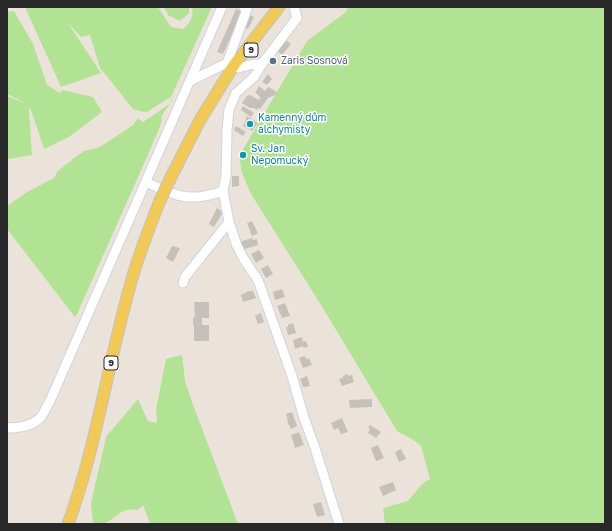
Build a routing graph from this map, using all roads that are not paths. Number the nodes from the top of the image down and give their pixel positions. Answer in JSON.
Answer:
{"nodes":[{"id":1,"x":222,"y":7,"type":"edge"},
{"id":2,"x":244,"y":7,"type":"edge"},
{"id":3,"x":279,"y":7,"type":"edge"},
{"id":4,"x":285,"y":7,"type":"edge"},
{"id":5,"x":294,"y":7,"type":"edge"},
{"id":6,"x":258,"y":64,"type":"junction"},
{"id":7,"x":238,"y":68,"type":"junction"},
{"id":8,"x":190,"y":81,"type":"junction"},
{"id":9,"x":217,"y":92,"type":"junction"},
{"id":10,"x":146,"y":182,"type":"junction"},
{"id":11,"x":223,"y":191,"type":"junction"},
{"id":12,"x":229,"y":222,"type":"junction"},
{"id":13,"x":183,"y":283,"type":"dead end"},
{"id":14,"x":7,"y":428,"type":"edge"},
{"id":15,"x":68,"y":524,"type":"edge"},
{"id":16,"x":339,"y":524,"type":"edge"}],
"edges":[{"from":1,"to":8,"type":"street"},
{"from":2,"to":8,"type":"street"},
{"from":3,"to":9,"type":"main road","number":"9"},
{"from":4,"to":7,"type":"main road","number":"9"},
{"from":5,"to":6,"type":"street"},
{"from":6,"to":7,"type":"street"},
{"from":6,"to":11,"type":"street"},
{"from":7,"to":9,"type":"main road","number":"9"},
{"from":8,"to":10,"type":"street"},
{"from":9,"to":15,"type":"main road","number":"9","bridge":true},
{"from":10,"to":11,"type":"street"},
{"from":10,"to":14,"type":"street"},
{"from":11,"to":12,"type":"street"},
{"from":12,"to":13,"type":"street"},
{"from":12,"to":16,"type":"street"}]}
